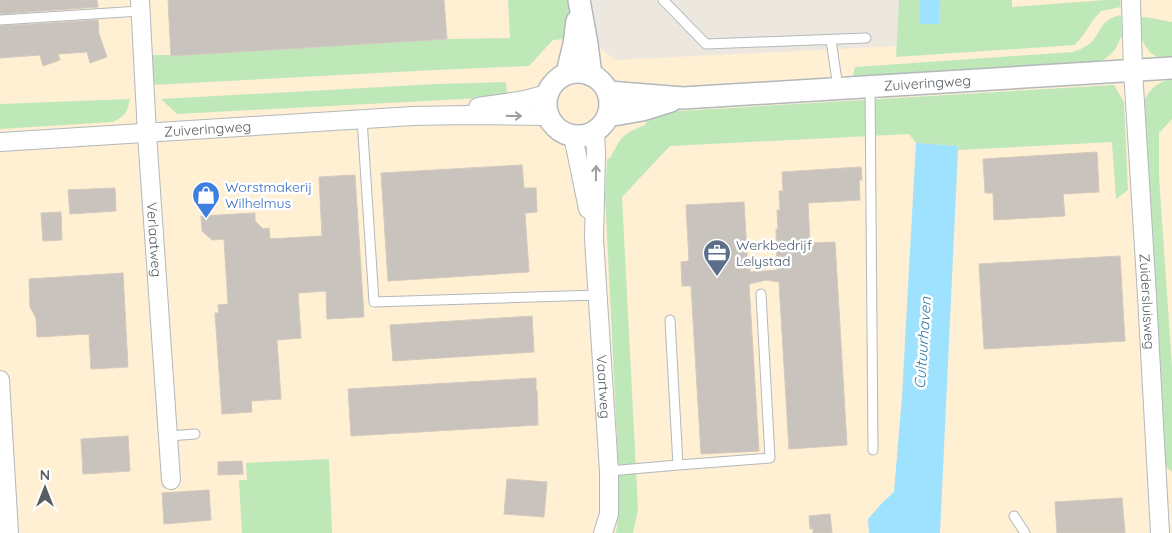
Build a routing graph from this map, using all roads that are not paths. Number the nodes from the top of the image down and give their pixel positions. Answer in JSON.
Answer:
{"nodes":[{"id":1,"x":663,"y":0,"type":"edge"},
{"id":2,"x":1131,"y":0,"type":"edge"},
{"id":3,"x":579,"y":1,"type":"edge"},
{"id":4,"x":140,"y":5,"type":"edge"},
{"id":5,"x":0,"y":20,"type":"edge"},
{"id":6,"x":866,"y":38,"type":"dead end"},
{"id":7,"x":831,"y":40,"type":"junction"},
{"id":8,"x":1172,"y":68,"type":"edge"},
{"id":9,"x":1132,"y":70,"type":"junction"},
{"id":10,"x":567,"y":73,"type":"junction"},
{"id":11,"x":591,"y":75,"type":"junction"},
{"id":12,"x":870,"y":86,"type":"junction"},
{"id":13,"x":838,"y":88,"type":"junction"},
{"id":14,"x":608,"y":92,"type":"junction"},
{"id":15,"x":547,"y":94,"type":"junction"},
{"id":16,"x":683,"y":98,"type":"junction"},
{"id":17,"x":413,"y":116,"type":"junction"},
{"id":18,"x":548,"y":116,"type":"junction"},
{"id":19,"x":362,"y":119,"type":"junction"},
{"id":20,"x":601,"y":124,"type":"junction"},
{"id":21,"x":147,"y":134,"type":"junction"},
{"id":22,"x":573,"y":136,"type":"junction"},
{"id":23,"x":0,"y":142,"type":"edge"},
{"id":24,"x":594,"y":239,"type":"junction"},
{"id":25,"x":761,"y":294,"type":"dead end"},
{"id":26,"x":598,"y":295,"type":"junction"},
{"id":27,"x":670,"y":320,"type":"dead end"},
{"id":28,"x":0,"y":380,"type":"edge"},
{"id":29,"x":195,"y":434,"type":"dead end"},
{"id":30,"x":169,"y":436,"type":"junction"},
{"id":31,"x":873,"y":450,"type":"dead end"},
{"id":32,"x":2,"y":451,"type":"edge"},
{"id":33,"x":678,"y":465,"type":"junction"},
{"id":34,"x":609,"y":471,"type":"junction"},
{"id":35,"x":171,"y":480,"type":"dead end"},
{"id":36,"x":1164,"y":486,"type":"edge"},
{"id":37,"x":1014,"y":516,"type":"dead end"},
{"id":38,"x":9,"y":533,"type":"edge"},
{"id":39,"x":604,"y":533,"type":"edge"},
{"id":40,"x":1025,"y":533,"type":"edge"},
{"id":41,"x":1160,"y":533,"type":"edge"}],
"edges":[{"from":1,"to":7,"type":"lane"},
{"from":2,"to":9,"type":"street","name":"Zuidersluisweg"},
{"from":3,"to":10,"type":"street"},
{"from":3,"to":11,"type":"street"},
{"from":4,"to":5,"type":"lane"},
{"from":4,"to":21,"type":"street","name":"Verlaatweg"},
{"from":6,"to":7,"type":"lane"},
{"from":7,"to":13,"type":"lane"},
{"from":8,"to":9,"type":"street","name":"Zuiveringweg"},
{"from":9,"to":12,"type":"street","name":"Zuiveringweg"},
{"from":9,"to":36,"type":"street","name":"Zuidersluisweg"},
{"from":10,"to":11,"type":"street"},
{"from":10,"to":15,"type":"street"},
{"from":11,"to":14,"type":"street"},
{"from":12,"to":13,"type":"street","name":"Zuiveringweg"},
{"from":12,"to":31,"type":"lane"},
{"from":13,"to":16,"type":"street","name":"Zuiveringweg"},
{"from":14,"to":16,"type":"street","name":"Zuiveringweg"},
{"from":14,"to":20,"type":"street"},
{"from":15,"to":17,"type":"street","name":"Zuiveringweg"},
{"from":15,"to":18,"type":"street"},
{"from":16,"to":20,"type":"street","name":"Zuiveringweg"},
{"from":17,"to":18,"type":"street","name":"Zuiveringweg","one_way":true},
{"from":17,"to":19,"type":"street","name":"Zuiveringweg"},
{"from":18,"to":22,"type":"street"},
{"from":19,"to":21,"type":"street","name":"Zuiveringweg"},
{"from":19,"to":26,"type":"lane"},
{"from":20,"to":22,"type":"street"},
{"from":24,"to":20,"type":"street","name":"Vaartweg","one_way":true},
{"from":21,"to":23,"type":"street","name":"Zuiveringweg"},
{"from":21,"to":30,"type":"street","name":"Verlaatweg"},
{"from":22,"to":24,"type":"street","name":"Vaartweg"},
{"from":24,"to":26,"type":"street","name":"Vaartweg"},
{"from":25,"to":33,"type":"lane"},
{"from":26,"to":34,"type":"street","name":"Vaartweg"},
{"from":27,"to":33,"type":"lane"},
{"from":28,"to":32,"type":"street"},
{"from":29,"to":30,"type":"lane"},
{"from":30,"to":35,"type":"street","name":"Verlaatweg"},
{"from":32,"to":38,"type":"street"},
{"from":33,"to":34,"type":"lane"},
{"from":34,"to":39,"type":"street","name":"Vaartweg"},
{"from":36,"to":41,"type":"street","name":"Zuidersluisweg"},
{"from":37,"to":40,"type":"lane"}]}
